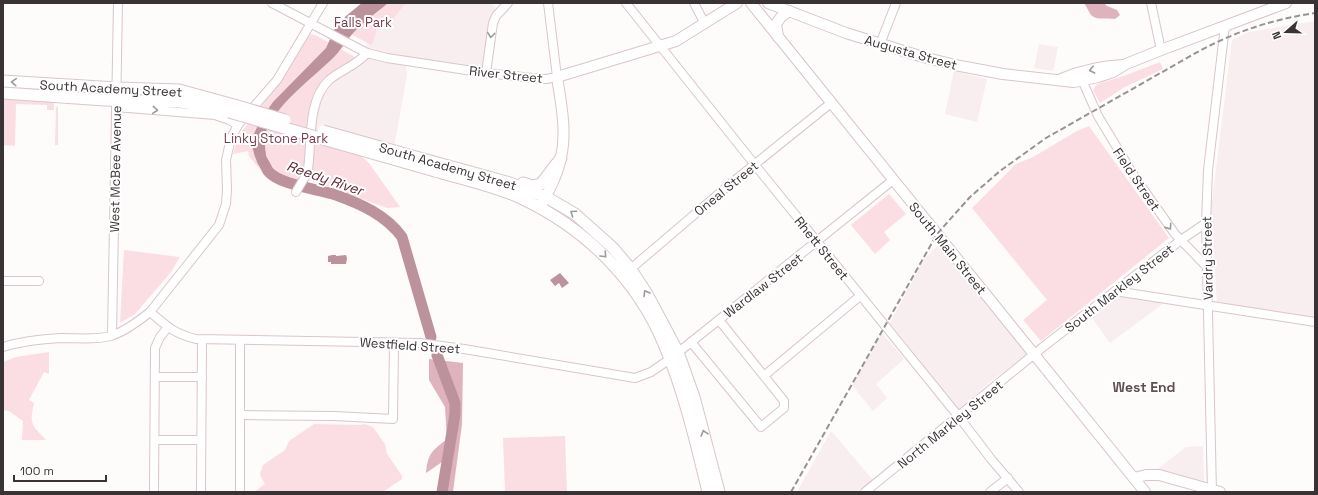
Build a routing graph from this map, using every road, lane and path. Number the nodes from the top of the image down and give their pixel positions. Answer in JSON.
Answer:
{"nodes":[{"id":1,"x":118,"y":3,"type":"edge"},
{"id":2,"x":272,"y":3,"type":"edge"},
{"id":3,"x":323,"y":3,"type":"edge"},
{"id":4,"x":508,"y":3,"type":"edge"},
{"id":5,"x":548,"y":3,"type":"edge"},
{"id":6,"x":626,"y":3,"type":"edge"},
{"id":7,"x":694,"y":3,"type":"edge"},
{"id":8,"x":737,"y":3,"type":"edge"},
{"id":9,"x":751,"y":3,"type":"edge"},
{"id":10,"x":768,"y":3,"type":"edge"},
{"id":11,"x":896,"y":3,"type":"edge"},
{"id":12,"x":1151,"y":3,"type":"edge"},
{"id":13,"x":1286,"y":3,"type":"edge"},
{"id":14,"x":789,"y":11,"type":"junction"},
{"id":15,"x":311,"y":23,"type":"junction"},
{"id":16,"x":706,"y":24,"type":"junction"},
{"id":17,"x":1225,"y":26,"type":"junction"},
{"id":18,"x":778,"y":38,"type":"junction"},
{"id":19,"x":880,"y":44,"type":"junction"},
{"id":20,"x":661,"y":47,"type":"junction"},
{"id":21,"x":1161,"y":50,"type":"junction"},
{"id":22,"x":367,"y":53,"type":"junction"},
{"id":23,"x":1126,"y":64,"type":"junction"},
{"id":24,"x":486,"y":73,"type":"junction"},
{"id":25,"x":558,"y":77,"type":"junction"},
{"id":26,"x":1059,"y":79,"type":"junction"},
{"id":27,"x":1082,"y":80,"type":"junction"},
{"id":28,"x":3,"y":82,"type":"edge"},
{"id":29,"x":117,"y":88,"type":"junction"},
{"id":30,"x":3,"y":93,"type":"edge"},
{"id":31,"x":117,"y":103,"type":"junction"},
{"id":32,"x":831,"y":103,"type":"junction"},
{"id":33,"x":232,"y":109,"type":"junction"},
{"id":34,"x":238,"y":124,"type":"junction"},
{"id":35,"x":561,"y":158,"type":"junction"},
{"id":36,"x":755,"y":165,"type":"junction"},
{"id":37,"x":434,"y":166,"type":"junction"},
{"id":38,"x":893,"y":180,"type":"junction"},
{"id":39,"x":510,"y":183,"type":"junction"},
{"id":40,"x":296,"y":192,"type":"dead end"},
{"id":41,"x":546,"y":197,"type":"junction"},
{"id":42,"x":540,"y":208,"type":"junction"},
{"id":43,"x":1206,"y":223,"type":"junction"},
{"id":44,"x":1181,"y":240,"type":"junction"},
{"id":45,"x":817,"y":242,"type":"junction"},
{"id":46,"x":1208,"y":268,"type":"junction"},
{"id":47,"x":626,"y":272,"type":"junction"},
{"id":48,"x":3,"y":281,"type":"edge"},
{"id":49,"x":39,"y":281,"type":"dead end"},
{"id":50,"x":1115,"y":291,"type":"junction"},
{"id":51,"x":860,"y":296,"type":"junction"},
{"id":52,"x":1208,"y":306,"type":"junction"},
{"id":53,"x":150,"y":312,"type":"junction"},
{"id":54,"x":719,"y":320,"type":"junction"},
{"id":55,"x":1315,"y":322,"type":"edge"},
{"id":56,"x":168,"y":327,"type":"junction"},
{"id":57,"x":112,"y":335,"type":"junction"},
{"id":58,"x":202,"y":340,"type":"junction"},
{"id":59,"x":240,"y":340,"type":"junction"},
{"id":60,"x":691,"y":342,"type":"junction"},
{"id":61,"x":394,"y":343,"type":"junction"},
{"id":62,"x":3,"y":347,"type":"edge"},
{"id":63,"x":1034,"y":355,"type":"junction"},
{"id":64,"x":674,"y":356,"type":"junction"},
{"id":65,"x":765,"y":375,"type":"junction"},
{"id":66,"x":155,"y":377,"type":"junction"},
{"id":67,"x":202,"y":377,"type":"junction"},
{"id":68,"x":241,"y":415,"type":"junction"},
{"id":69,"x":959,"y":417,"type":"junction"},
{"id":70,"x":155,"y":440,"type":"junction"},
{"id":71,"x":201,"y":440,"type":"junction"},
{"id":72,"x":1008,"y":478,"type":"junction"},
{"id":73,"x":1134,"y":478,"type":"junction"},
{"id":74,"x":1215,"y":491,"type":"edge"},
{"id":75,"x":154,"y":492,"type":"edge"},
{"id":76,"x":201,"y":492,"type":"edge"},
{"id":77,"x":240,"y":492,"type":"edge"},
{"id":78,"x":708,"y":492,"type":"edge"},
{"id":79,"x":720,"y":492,"type":"edge"},
{"id":80,"x":865,"y":492,"type":"edge"},
{"id":81,"x":990,"y":492,"type":"edge"},
{"id":82,"x":1019,"y":492,"type":"edge"},
{"id":83,"x":1145,"y":492,"type":"edge"}],
"edges":[{"from":1,"to":29,"type":"street","name":"West McBee Avenue"},
{"from":2,"to":15,"type":"street","name":"River Street"},
{"from":3,"to":15,"type":"street"},
{"from":4,"to":24,"type":"street","one_way":true},
{"from":5,"to":25,"type":"street"},
{"from":6,"to":20,"type":"street","name":"Rhett Street"},
{"from":7,"to":16,"type":"street"},
{"from":8,"to":16,"type":"main road","name":"River Street"},
{"from":9,"to":18,"type":"main road","name":"South Main Street"},
{"from":10,"to":14,"type":"main road","name":"Augusta Street"},
{"from":11,"to":19,"type":"street"},
{"from":12,"to":21,"type":"street"},
{"from":13,"to":17,"type":"main road","name":"Augusta Street"},
{"from":14,"to":18,"type":"main road"},
{"from":14,"to":19,"type":"main road","name":"Augusta Street"},
{"from":15,"to":22,"type":"street","name":"River Street"},
{"from":15,"to":34,"type":"street"},
{"from":16,"to":20,"type":"main road","name":"River Street"},
{"from":17,"to":21,"type":"main road","name":"Augusta Street"},
{"from":17,"to":43,"type":"street","name":"Vardry Street"},
{"from":18,"to":32,"type":"main road","name":"South Main Street"},
{"from":19,"to":26,"type":"main road","name":"Augusta Street"},
{"from":20,"to":25,"type":"main road","name":"River Street"},
{"from":20,"to":36,"type":"street","name":"Rhett Street"},
{"from":21,"to":23,"type":"main road","name":"Augusta Street"},
{"from":22,"to":24,"type":"street","name":"River Street"},
{"from":22,"to":40,"type":"street"},
{"from":23,"to":26,"type":"main road","name":"Augusta Street","one_way":true},
{"from":23,"to":27,"type":"main road","name":"Augusta Street"},
{"from":24,"to":25,"type":"street","name":"River Street"},
{"from":25,"to":35,"type":"main road"},
{"from":26,"to":27,"type":"main road","name":"Augusta Street"},
{"from":27,"to":44,"type":"street","name":"Field Street","one_way":true},
{"from":29,"to":28,"type":"highway","name":"South Academy Street","one_way":true},
{"from":29,"to":31,"type":"street","name":"West McBee Avenue"},
{"from":29,"to":33,"type":"highway","name":"South Academy Street"},
{"from":30,"to":31,"type":"highway","name":"South Academy Street"},
{"from":31,"to":33,"type":"highway","name":"South Academy Street"},
{"from":31,"to":34,"type":"street","one_way":true},
{"from":31,"to":57,"type":"street","name":"West McBee Avenue"},
{"from":32,"to":36,"type":"street","name":"Oneal Street"},
{"from":32,"to":38,"type":"main road","name":"South Main Street"},
{"from":33,"to":37,"type":"highway","name":"South Academy Street","bridge":true},
{"from":34,"to":53,"type":"street"},
{"from":35,"to":39,"type":"highway"},
{"from":35,"to":41,"type":"main road"},
{"from":36,"to":45,"type":"street","name":"Rhett Street"},
{"from":36,"to":47,"type":"street","name":"Oneal Street"},
{"from":37,"to":39,"type":"highway","name":"South Academy Street"},
{"from":37,"to":42,"type":"highway","name":"South Academy Street"},
{"from":38,"to":45,"type":"street","name":"Wardlaw Street"},
{"from":38,"to":63,"type":"main road","name":"South Main Street"},
{"from":39,"to":41,"type":"highway","name":"South Academy Street"},
{"from":41,"to":42,"type":"main road"},
{"from":47,"to":41,"type":"highway","name":"South Academy Street","one_way":true},
{"from":42,"to":47,"type":"highway","name":"South Academy Street","one_way":true},
{"from":43,"to":44,"type":"street","name":"South Markley Street"},
{"from":43,"to":46,"type":"street","name":"Vardry Street"},
{"from":44,"to":46,"type":"street","name":"Field Street"},
{"from":44,"to":50,"type":"street","name":"South Markley Street"},
{"from":45,"to":51,"type":"street","name":"Rhett Street"},
{"from":45,"to":54,"type":"street","name":"Wardlaw Street"},
{"from":46,"to":52,"type":"street","name":"Vardry Street"},
{"from":47,"to":64,"type":"highway","name":"South Academy Street"},
{"from":48,"to":49,"type":"street"},
{"from":50,"to":52,"type":"street"},
{"from":50,"to":63,"type":"street","name":"South Markley Street"},
{"from":51,"to":65,"type":"street"},
{"from":51,"to":69,"type":"street","name":"Rhett Street"},
{"from":52,"to":55,"type":"street"},
{"from":52,"to":74,"type":"street","name":"Vardry Street"},
{"from":53,"to":56,"type":"street","name":"Westfield Street"},
{"from":53,"to":57,"type":"street"},
{"from":54,"to":60,"type":"street","name":"Wardlaw Street"},
{"from":54,"to":65,"type":"street"},
{"from":56,"to":58,"type":"street","name":"Westfield Street"},
{"from":56,"to":66,"type":"street"},
{"from":57,"to":62,"type":"street"},
{"from":58,"to":59,"type":"street","name":"Westfield Street"},
{"from":58,"to":67,"type":"street"},
{"from":59,"to":61,"type":"street","name":"Westfield Street"},
{"from":59,"to":68,"type":"street"},
{"from":60,"to":64,"type":"street","name":"Wardlaw Street"},
{"from":60,"to":65,"type":"street"},
{"from":61,"to":64,"type":"street","name":"Westfield Street"},
{"from":61,"to":68,"type":"street"},
{"from":63,"to":69,"type":"street","name":"North Markley Street"},
{"from":63,"to":73,"type":"main road","name":"South Main Street"},
{"from":64,"to":78,"type":"highway","name":"South Academy Street"},
{"from":79,"to":64,"type":"highway","name":"South Academy Street","one_way":true},
{"from":66,"to":67,"type":"street"},
{"from":66,"to":70,"type":"street"},
{"from":67,"to":71,"type":"street"},
{"from":68,"to":77,"type":"street"},
{"from":69,"to":72,"type":"street","name":"Rhett Street"},
{"from":69,"to":80,"type":"street","name":"North Markley Street"},
{"from":70,"to":71,"type":"street"},
{"from":70,"to":75,"type":"street"},
{"from":71,"to":76,"type":"street"},
{"from":72,"to":81,"type":"street"},
{"from":72,"to":82,"type":"street","name":"Rhett Street"},
{"from":73,"to":74,"type":"main road"},
{"from":73,"to":83,"type":"main road","name":"South Main Street"}]}
